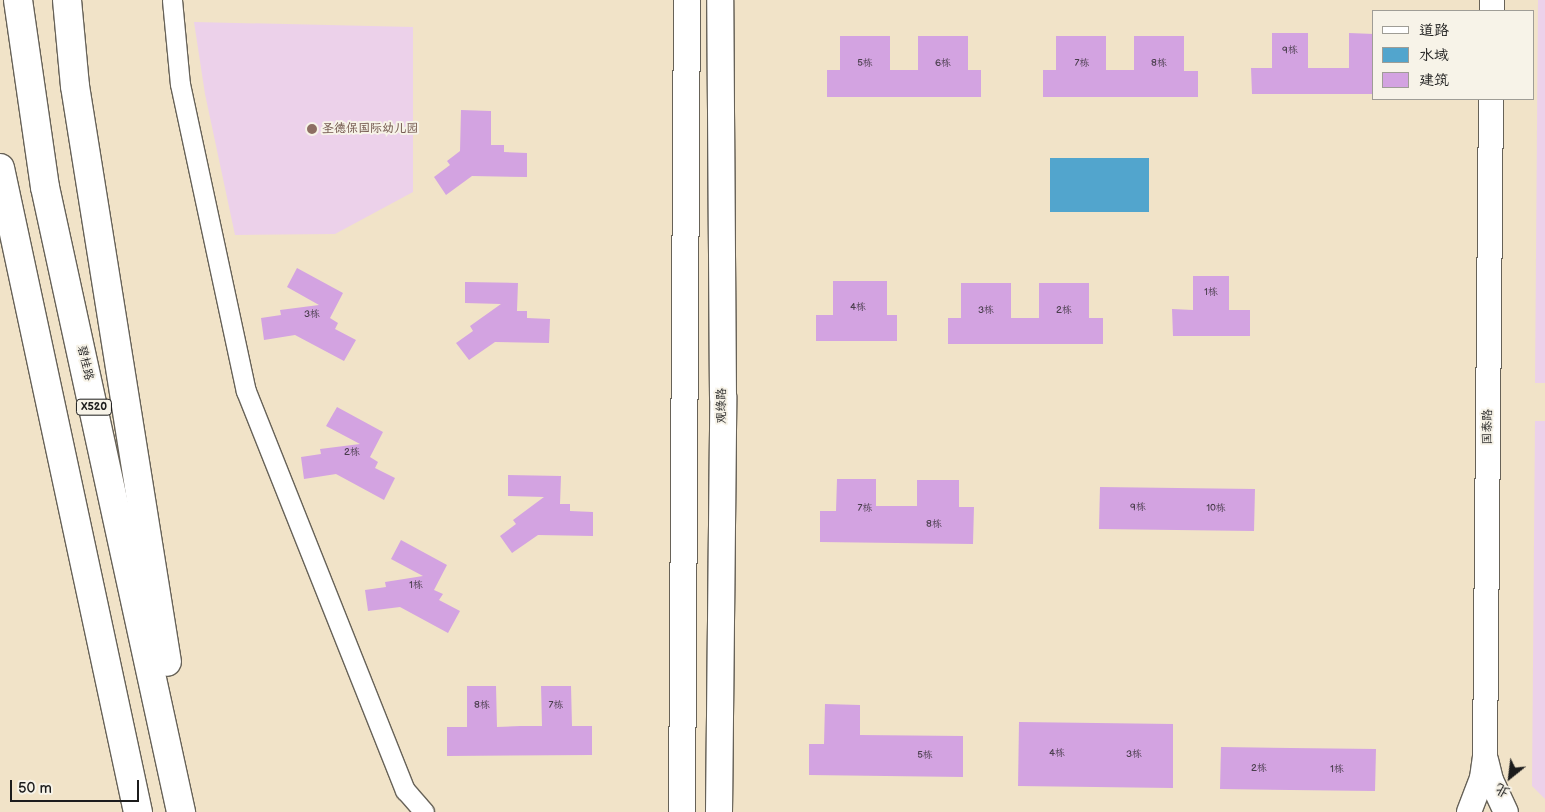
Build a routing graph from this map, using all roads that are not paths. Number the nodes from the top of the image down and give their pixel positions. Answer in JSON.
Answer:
{"nodes":[{"id":1,"x":18,"y":0,"type":"edge"},
{"id":2,"x":67,"y":0,"type":"edge"},
{"id":3,"x":172,"y":0,"type":"edge"},
{"id":4,"x":687,"y":0,"type":"edge"},
{"id":5,"x":724,"y":3,"type":"edge"},
{"id":6,"x":1491,"y":100,"type":"edge"},
{"id":7,"x":0,"y":168,"type":"edge"},
{"id":8,"x":0,"y":206,"type":"edge"},
{"id":9,"x":59,"y":442,"type":"junction"},
{"id":10,"x":1485,"y":756,"type":"junction"},
{"id":11,"x":405,"y":790,"type":"junction"},
{"id":12,"x":138,"y":812,"type":"edge"},
{"id":13,"x":181,"y":812,"type":"edge"},
{"id":14,"x":191,"y":812,"type":"edge"},
{"id":15,"x":403,"y":812,"type":"edge"},
{"id":16,"x":424,"y":812,"type":"edge"},
{"id":17,"x":682,"y":812,"type":"edge"},
{"id":18,"x":719,"y":812,"type":"edge"},
{"id":19,"x":1469,"y":812,"type":"edge"},
{"id":20,"x":1506,"y":812,"type":"edge"}],
"edges":[{"from":1,"to":13,"type":"highway","name":"碧桂路","number":"X520"},
{"from":2,"to":14,"type":"highway"},
{"from":3,"to":11,"type":"street"},
{"from":4,"to":17,"type":"main road"},
{"from":5,"to":18,"type":"main road","name":"观绿路"},
{"from":6,"to":10,"type":"street","name":"国泰路"},
{"from":7,"to":9,"type":"highway"},
{"from":8,"to":9,"type":"highway"},
{"from":9,"to":12,"type":"highway"},
{"from":10,"to":19,"type":"street","name":"国泰路"},
{"from":10,"to":20,"type":"street","name":"国泰路"},
{"from":11,"to":15,"type":"street"},
{"from":11,"to":16,"type":"street"}]}
